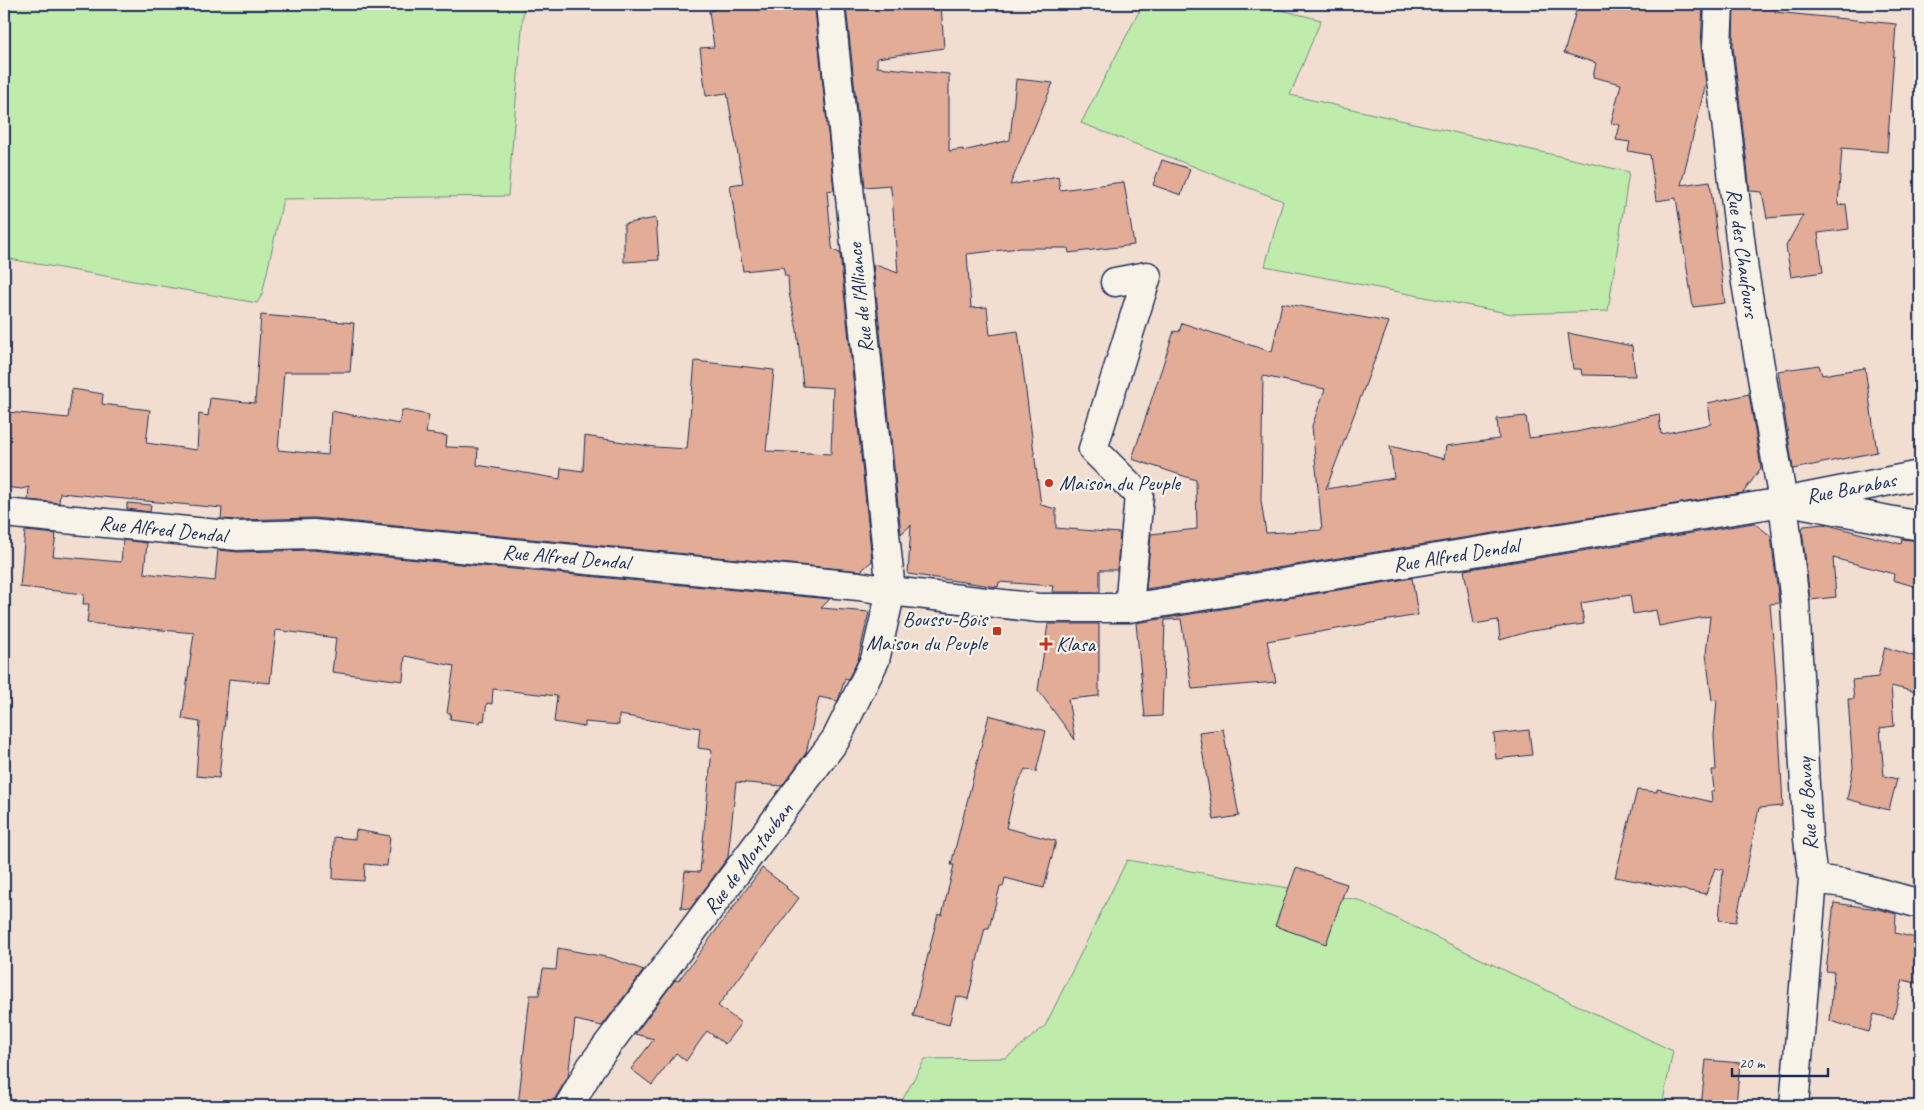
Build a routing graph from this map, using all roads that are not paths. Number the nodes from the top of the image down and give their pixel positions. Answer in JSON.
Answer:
{"nodes":[{"id":1,"x":830,"y":4,"type":"edge"},
{"id":2,"x":1719,"y":4,"type":"edge"},
{"id":3,"x":1115,"y":282,"type":"dead end"},
{"id":4,"x":1920,"y":475,"type":"edge"},
{"id":5,"x":1783,"y":502,"type":"junction"},
{"id":6,"x":4,"y":513,"type":"edge"},
{"id":7,"x":1920,"y":526,"type":"edge"},
{"id":8,"x":891,"y":592,"type":"junction"},
{"id":9,"x":1128,"y":608,"type":"junction"},
{"id":10,"x":1813,"y":879,"type":"junction"},
{"id":11,"x":1920,"y":904,"type":"edge"},
{"id":12,"x":569,"y":1106,"type":"edge"},
{"id":13,"x":1794,"y":1106,"type":"edge"}],
"edges":[{"from":1,"to":8,"type":"street","name":"Rue de l'Alliance"},
{"from":2,"to":5,"type":"street","name":"Rue des Chaufours"},
{"from":3,"to":9,"type":"street"},
{"from":4,"to":5,"type":"street","name":"Rue Barabas"},
{"from":5,"to":7,"type":"street"},
{"from":5,"to":9,"type":"street","name":"Rue Alfred Dendal"},
{"from":5,"to":10,"type":"street","name":"Rue de Bavay"},
{"from":6,"to":8,"type":"street","name":"Rue Alfred Dendal"},
{"from":8,"to":9,"type":"street","name":"Rue Alfred Dendal"},
{"from":8,"to":12,"type":"street","name":"Rue de Montauban"},
{"from":10,"to":11,"type":"street"},
{"from":10,"to":13,"type":"street","name":"Rue de Bavay"}]}
